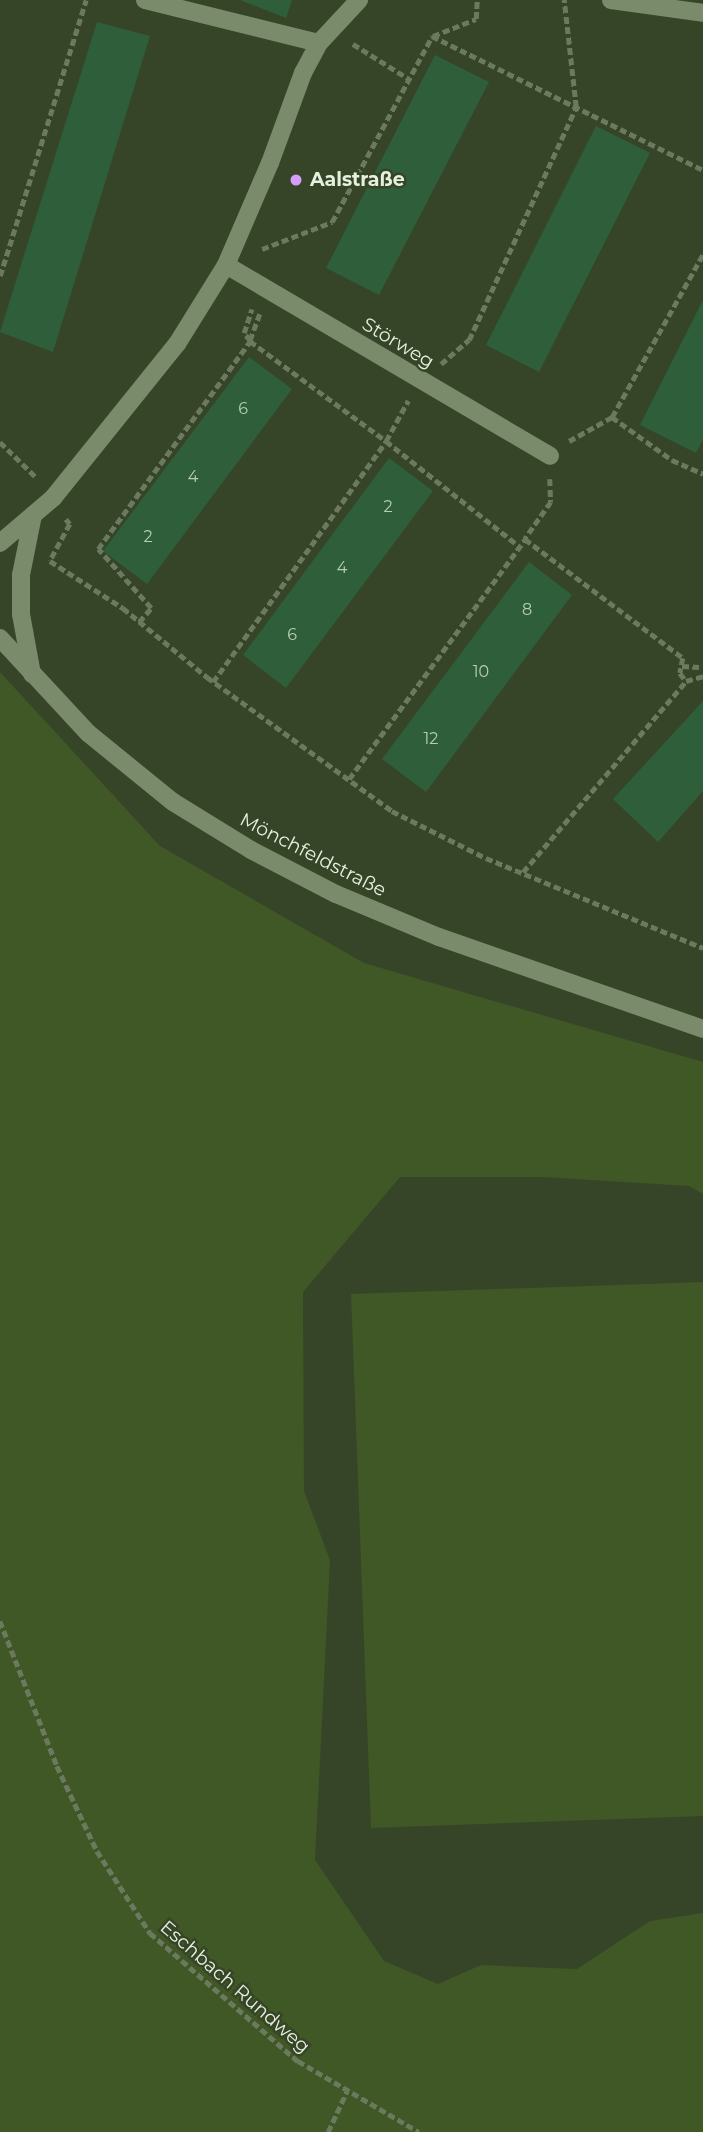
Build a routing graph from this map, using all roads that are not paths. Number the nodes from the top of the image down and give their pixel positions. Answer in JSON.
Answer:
{"nodes":[{"id":1,"x":145,"y":0,"type":"edge"},
{"id":2,"x":359,"y":0,"type":"edge"},
{"id":3,"x":611,"y":0,"type":"edge"},
{"id":4,"x":703,"y":13,"type":"edge"},
{"id":5,"x":319,"y":43,"type":"junction"},
{"id":6,"x":226,"y":265,"type":"junction"},
{"id":7,"x":550,"y":456,"type":"road end"},
{"id":8,"x":33,"y":515,"type":"junction"},
{"id":9,"x":0,"y":543,"type":"edge"},
{"id":10,"x":0,"y":638,"type":"edge"},
{"id":11,"x":32,"y":674,"type":"junction"},
{"id":12,"x":703,"y":1029,"type":"edge"}],
"edges":[{"from":1,"to":5,"type":"street"},
{"from":2,"to":5,"type":"street"},
{"from":3,"to":4,"type":"street"},
{"from":5,"to":6,"type":"street"},
{"from":6,"to":7,"type":"street","name":"Störweg"},
{"from":6,"to":8,"type":"street"},
{"from":8,"to":9,"type":"street"},
{"from":8,"to":11,"type":"street"},
{"from":10,"to":11,"type":"street","name":"Mönchfeldstraße"},
{"from":11,"to":12,"type":"street","name":"Mönchfeldstraße"}]}
